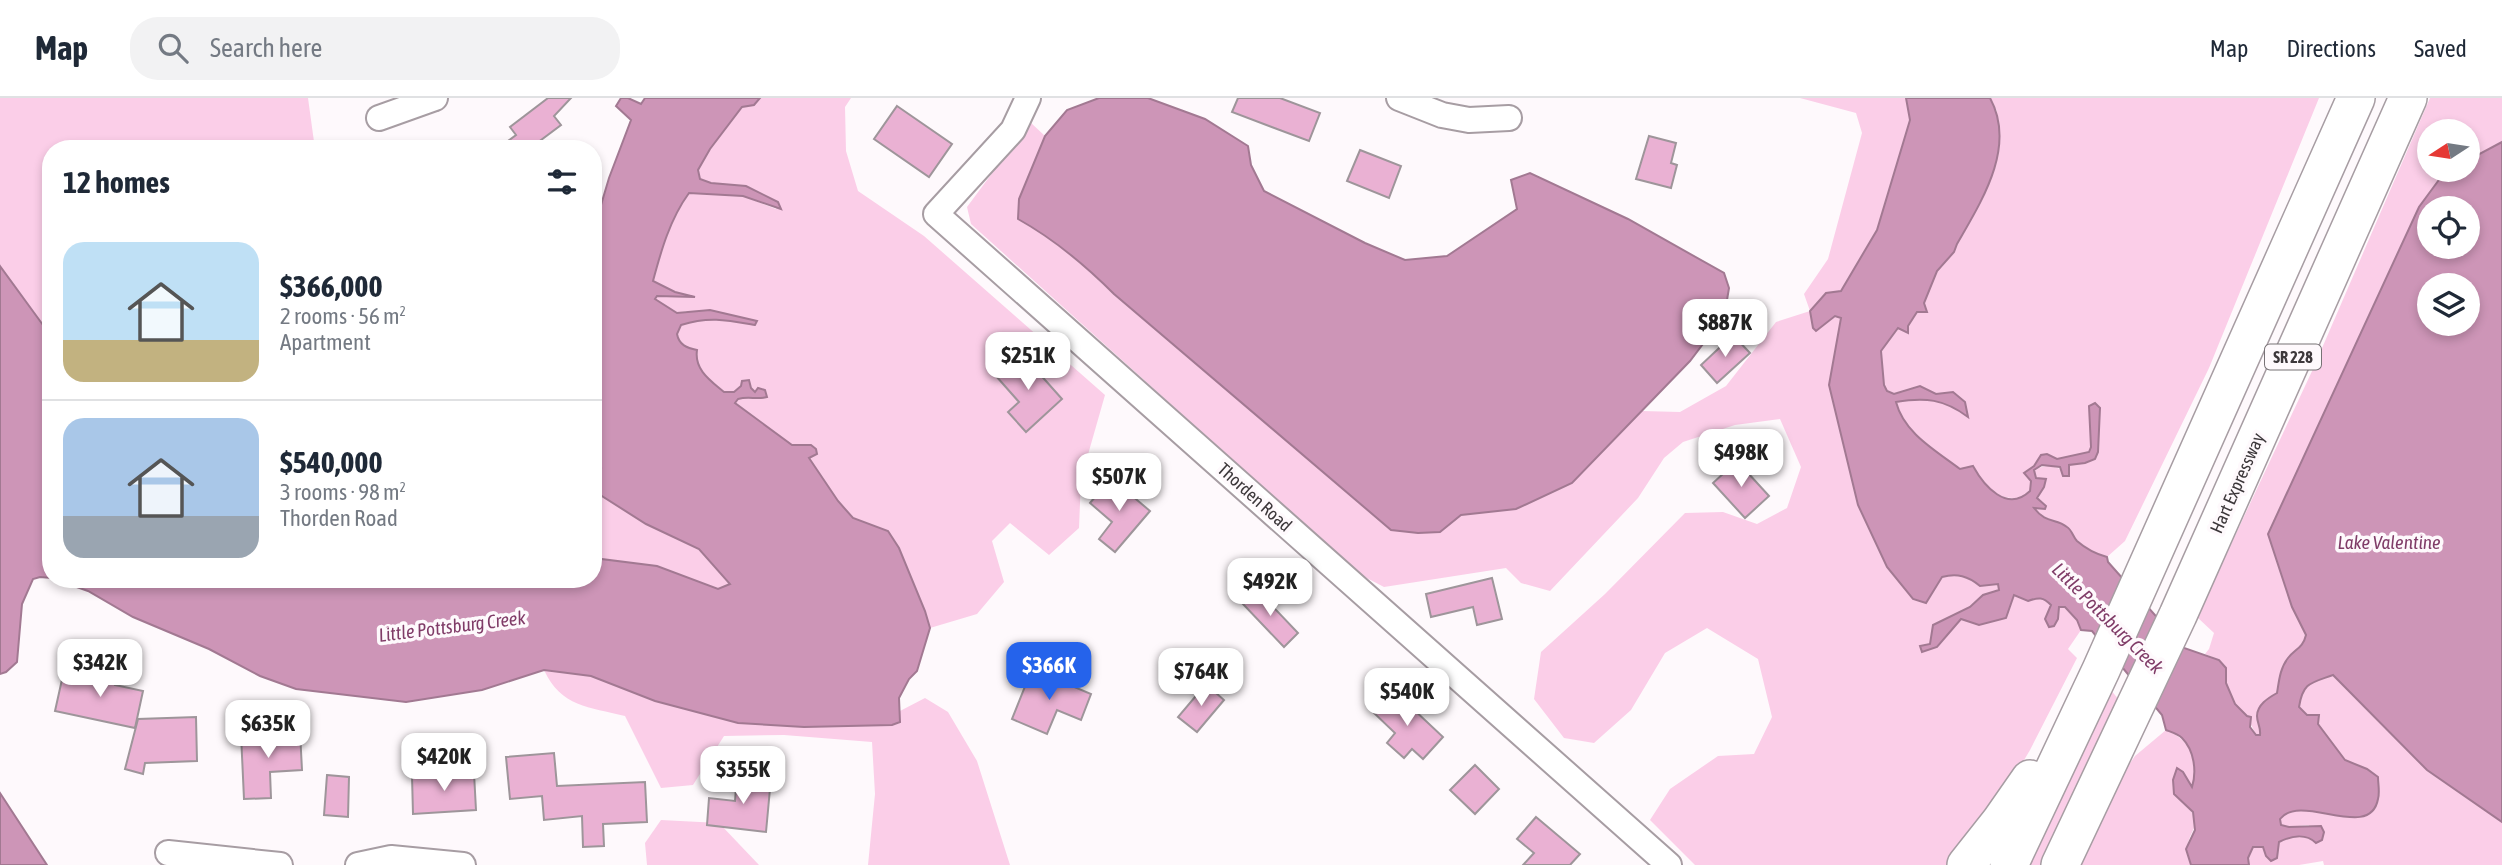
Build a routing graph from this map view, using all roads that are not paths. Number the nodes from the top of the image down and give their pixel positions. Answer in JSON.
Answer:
{"nodes":[{"id":1,"x":435,"y":98,"type":"edge"},
{"id":2,"x":1028,"y":98,"type":"edge"},
{"id":3,"x":1399,"y":98,"type":"edge"},
{"id":4,"x":2356,"y":98,"type":"edge"},
{"id":5,"x":2408,"y":98,"type":"edge"},
{"id":6,"x":379,"y":118,"type":"dead end"},
{"id":7,"x":1509,"y":118,"type":"dead end"},
{"id":8,"x":2101,"y":670,"type":"junction"},
{"id":9,"x":168,"y":853,"type":"dead end"},
{"id":10,"x":280,"y":865,"type":"edge"},
{"id":11,"x":358,"y":865,"type":"edge"},
{"id":12,"x":463,"y":865,"type":"edge"},
{"id":13,"x":1670,"y":865,"type":"edge"},
{"id":14,"x":1966,"y":865,"type":"edge"},
{"id":15,"x":2009,"y":865,"type":"edge"},
{"id":16,"x":2060,"y":865,"type":"edge"}],
"edges":[{"from":1,"to":6,"type":"street"},
{"from":2,"to":13,"type":"street","name":"Thorden Road"},
{"from":3,"to":7,"type":"street"},
{"from":4,"to":8,"type":"highway","number":"SR 228"},
{"from":5,"to":16,"type":"highway","name":"Hart Expressway","number":"SR 228"},
{"from":8,"to":14,"type":"highway"},
{"from":8,"to":15,"type":"highway","number":"SR 228"},
{"from":9,"to":10,"type":"street"},
{"from":11,"to":12,"type":"street"}]}
